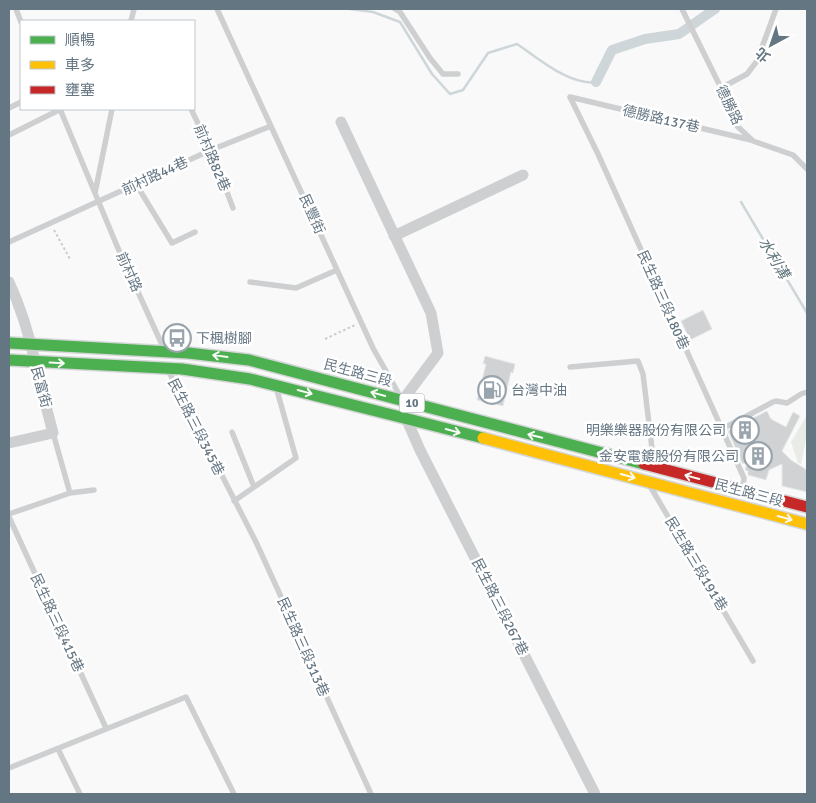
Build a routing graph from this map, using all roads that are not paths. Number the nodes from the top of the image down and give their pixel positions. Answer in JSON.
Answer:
{"nodes":[{"id":1,"x":218,"y":9,"type":"edge"},
{"id":2,"x":395,"y":9,"type":"edge"},
{"id":3,"x":682,"y":9,"type":"edge"},
{"id":4,"x":776,"y":9,"type":"edge"},
{"id":5,"x":458,"y":74,"type":"dead end"},
{"id":6,"x":721,"y":88,"type":"junction"},
{"id":7,"x":570,"y":97,"type":"joint"},
{"id":8,"x":58,"y":110,"type":"edge"},
{"id":9,"x":60,"y":110,"type":"edge"},
{"id":10,"x":112,"y":110,"type":"edge"},
{"id":11,"x":191,"y":110,"type":"edge"},
{"id":12,"x":341,"y":122,"type":"dead end"},
{"id":13,"x":271,"y":126,"type":"junction"},
{"id":14,"x":9,"y":135,"type":"edge"},
{"id":15,"x":753,"y":141,"type":"junction"},
{"id":16,"x":211,"y":150,"type":"junction"},
{"id":17,"x":807,"y":170,"type":"edge"},
{"id":18,"x":523,"y":175,"type":"dead end"},
{"id":19,"x":136,"y":184,"type":"junction"},
{"id":20,"x":95,"y":193,"type":"junction"},
{"id":21,"x":98,"y":201,"type":"junction"},
{"id":22,"x":233,"y":208,"type":"dead end"},
{"id":23,"x":195,"y":232,"type":"dead end"},
{"id":24,"x":394,"y":236,"type":"junction"},
{"id":25,"x":9,"y":242,"type":"edge"},
{"id":26,"x":337,"y":270,"type":"junction"},
{"id":27,"x":9,"y":282,"type":"edge"},
{"id":28,"x":250,"y":282,"type":"dead end"},
{"id":29,"x":9,"y":343,"type":"edge"},
{"id":30,"x":32,"y":345,"type":"junction"},
{"id":31,"x":165,"y":352,"type":"junction"},
{"id":32,"x":9,"y":360,"type":"edge"},
{"id":33,"x":35,"y":362,"type":"junction"},
{"id":34,"x":570,"y":367,"type":"dead end"},
{"id":35,"x":167,"y":369,"type":"junction"},
{"id":36,"x":276,"y":384,"type":"junction"},
{"id":37,"x":807,"y":392,"type":"edge"},
{"id":38,"x":402,"y":400,"type":"junction"},
{"id":39,"x":406,"y":418,"type":"junction"},
{"id":40,"x":722,"y":429,"type":"junction"},
{"id":41,"x":232,"y":432,"type":"dead end"},
{"id":42,"x":53,"y":433,"type":"junction"},
{"id":43,"x":9,"y":442,"type":"edge"},
{"id":44,"x":654,"y":466,"type":"junction"},
{"id":45,"x":647,"y":481,"type":"junction"},
{"id":46,"x":254,"y":487,"type":"junction"},
{"id":47,"x":94,"y":490,"type":"dead end"},
{"id":48,"x":742,"y":490,"type":"junction"},
{"id":49,"x":70,"y":493,"type":"junction"},
{"id":50,"x":234,"y":501,"type":"junction"},
{"id":51,"x":739,"y":505,"type":"junction"},
{"id":52,"x":807,"y":507,"type":"edge"},
{"id":53,"x":9,"y":516,"type":"edge"},
{"id":54,"x":807,"y":524,"type":"edge"},
{"id":55,"x":753,"y":661,"type":"dead end"},
{"id":56,"x":106,"y":728,"type":"junction"},
{"id":57,"x":58,"y":749,"type":"junction"},
{"id":58,"x":9,"y":768,"type":"edge"},
{"id":59,"x":80,"y":794,"type":"edge"},
{"id":60,"x":234,"y":794,"type":"edge"},
{"id":61,"x":371,"y":794,"type":"edge"},
{"id":62,"x":594,"y":794,"type":"edge"}],
"edges":[{"from":1,"to":13,"type":"lane","name":"民豐街"},
{"from":2,"to":5,"type":"lane"},
{"from":3,"to":6,"type":"lane","name":"德勝路"},
{"from":4,"to":6,"type":"lane"},
{"from":6,"to":15,"type":"lane","name":"德勝路"},
{"from":7,"to":15,"type":"lane","name":"德勝路137巷"},
{"from":7,"to":40,"type":"lane","name":"民生路三段180巷"},
{"from":8,"to":14,"type":"lane"},
{"from":9,"to":20,"type":"lane","name":"前村路"},
{"from":10,"to":20,"type":"lane"},
{"from":11,"to":16,"type":"lane","name":"前村路82巷"},
{"from":12,"to":24,"type":"street"},
{"from":13,"to":16,"type":"lane","name":"前村路44巷"},
{"from":13,"to":26,"type":"lane","name":"民豐街"},
{"from":15,"to":17,"type":"lane","name":"德勝路"},
{"from":16,"to":19,"type":"lane","name":"前村路44巷"},
{"from":16,"to":22,"type":"lane","name":"前村路82巷"},
{"from":18,"to":24,"type":"street"},
{"from":19,"to":21,"type":"lane","name":"前村路44巷"},
{"from":19,"to":23,"type":"lane"},
{"from":20,"to":21,"type":"lane","name":"前村路"},
{"from":21,"to":25,"type":"lane","name":"前村路44巷"},
{"from":21,"to":31,"type":"lane","name":"前村路"},
{"from":24,"to":38,"type":"street"},
{"from":26,"to":28,"type":"lane"},
{"from":26,"to":38,"type":"lane","name":"民豐街"},
{"from":27,"to":30,"type":"street","name":"民富街"},
{"from":29,"to":30,"type":"main road","name":"民生路三段","number":"10"},
{"from":30,"to":31,"type":"main road","name":"民生路三段","number":"10"},
{"from":30,"to":33,"type":"street","name":"民富街"},
{"from":31,"to":35,"type":"lane","name":"民生路三段345巷"},
{"from":38,"to":31,"type":"main road","name":"民生路三段","number":"10","one_way":true},
{"from":32,"to":33,"type":"main road","name":"民生路三段","number":"10"},
{"from":33,"to":35,"type":"main road","name":"民生路三段","number":"10","one_way":true},
{"from":33,"to":42,"type":"street","name":"民富街"},
{"from":34,"to":44,"type":"lane"},
{"from":35,"to":36,"type":"main road","name":"民生路三段","number":"10"},
{"from":35,"to":50,"type":"lane","name":"民生路三段345巷"},
{"from":36,"to":39,"type":"main road","name":"民生路三段","number":"10","one_way":true},
{"from":36,"to":46,"type":"lane"},
{"from":37,"to":40,"type":"lane"},
{"from":38,"to":39,"type":"lane","name":"民豐街"},
{"from":44,"to":38,"type":"main road","name":"民生路三段","number":"10","one_way":true},
{"from":39,"to":45,"type":"main road","name":"民生路三段","number":"10","one_way":true},
{"from":39,"to":62,"type":"street","name":"民生路三段267巷"},
{"from":40,"to":48,"type":"lane","name":"民生路三段180巷"},
{"from":41,"to":46,"type":"lane"},
{"from":42,"to":43,"type":"street"},
{"from":42,"to":49,"type":"lane","name":"民富街"},
{"from":44,"to":45,"type":"lane"},
{"from":48,"to":44,"type":"main road","name":"民生路三段","number":"10","one_way":true},
{"from":45,"to":51,"type":"main road","name":"民生路三段","number":"10"},
{"from":45,"to":55,"type":"lane","name":"民生路三段191巷"},
{"from":46,"to":50,"type":"lane"},
{"from":47,"to":49,"type":"lane"},
{"from":48,"to":51,"type":"lane","name":"民生路三段180巷"},
{"from":48,"to":52,"type":"main road","name":"民生路三段","number":"10"},
{"from":49,"to":53,"type":"lane"},
{"from":50,"to":61,"type":"lane","name":"民生路三段313巷"},
{"from":51,"to":54,"type":"main road","name":"民生路三段","number":"10","one_way":true},
{"from":53,"to":56,"type":"lane","name":"民生路三段415巷"},
{"from":56,"to":57,"type":"lane"},
{"from":56,"to":60,"type":"lane"},
{"from":57,"to":58,"type":"lane"},
{"from":57,"to":59,"type":"lane"}]}
